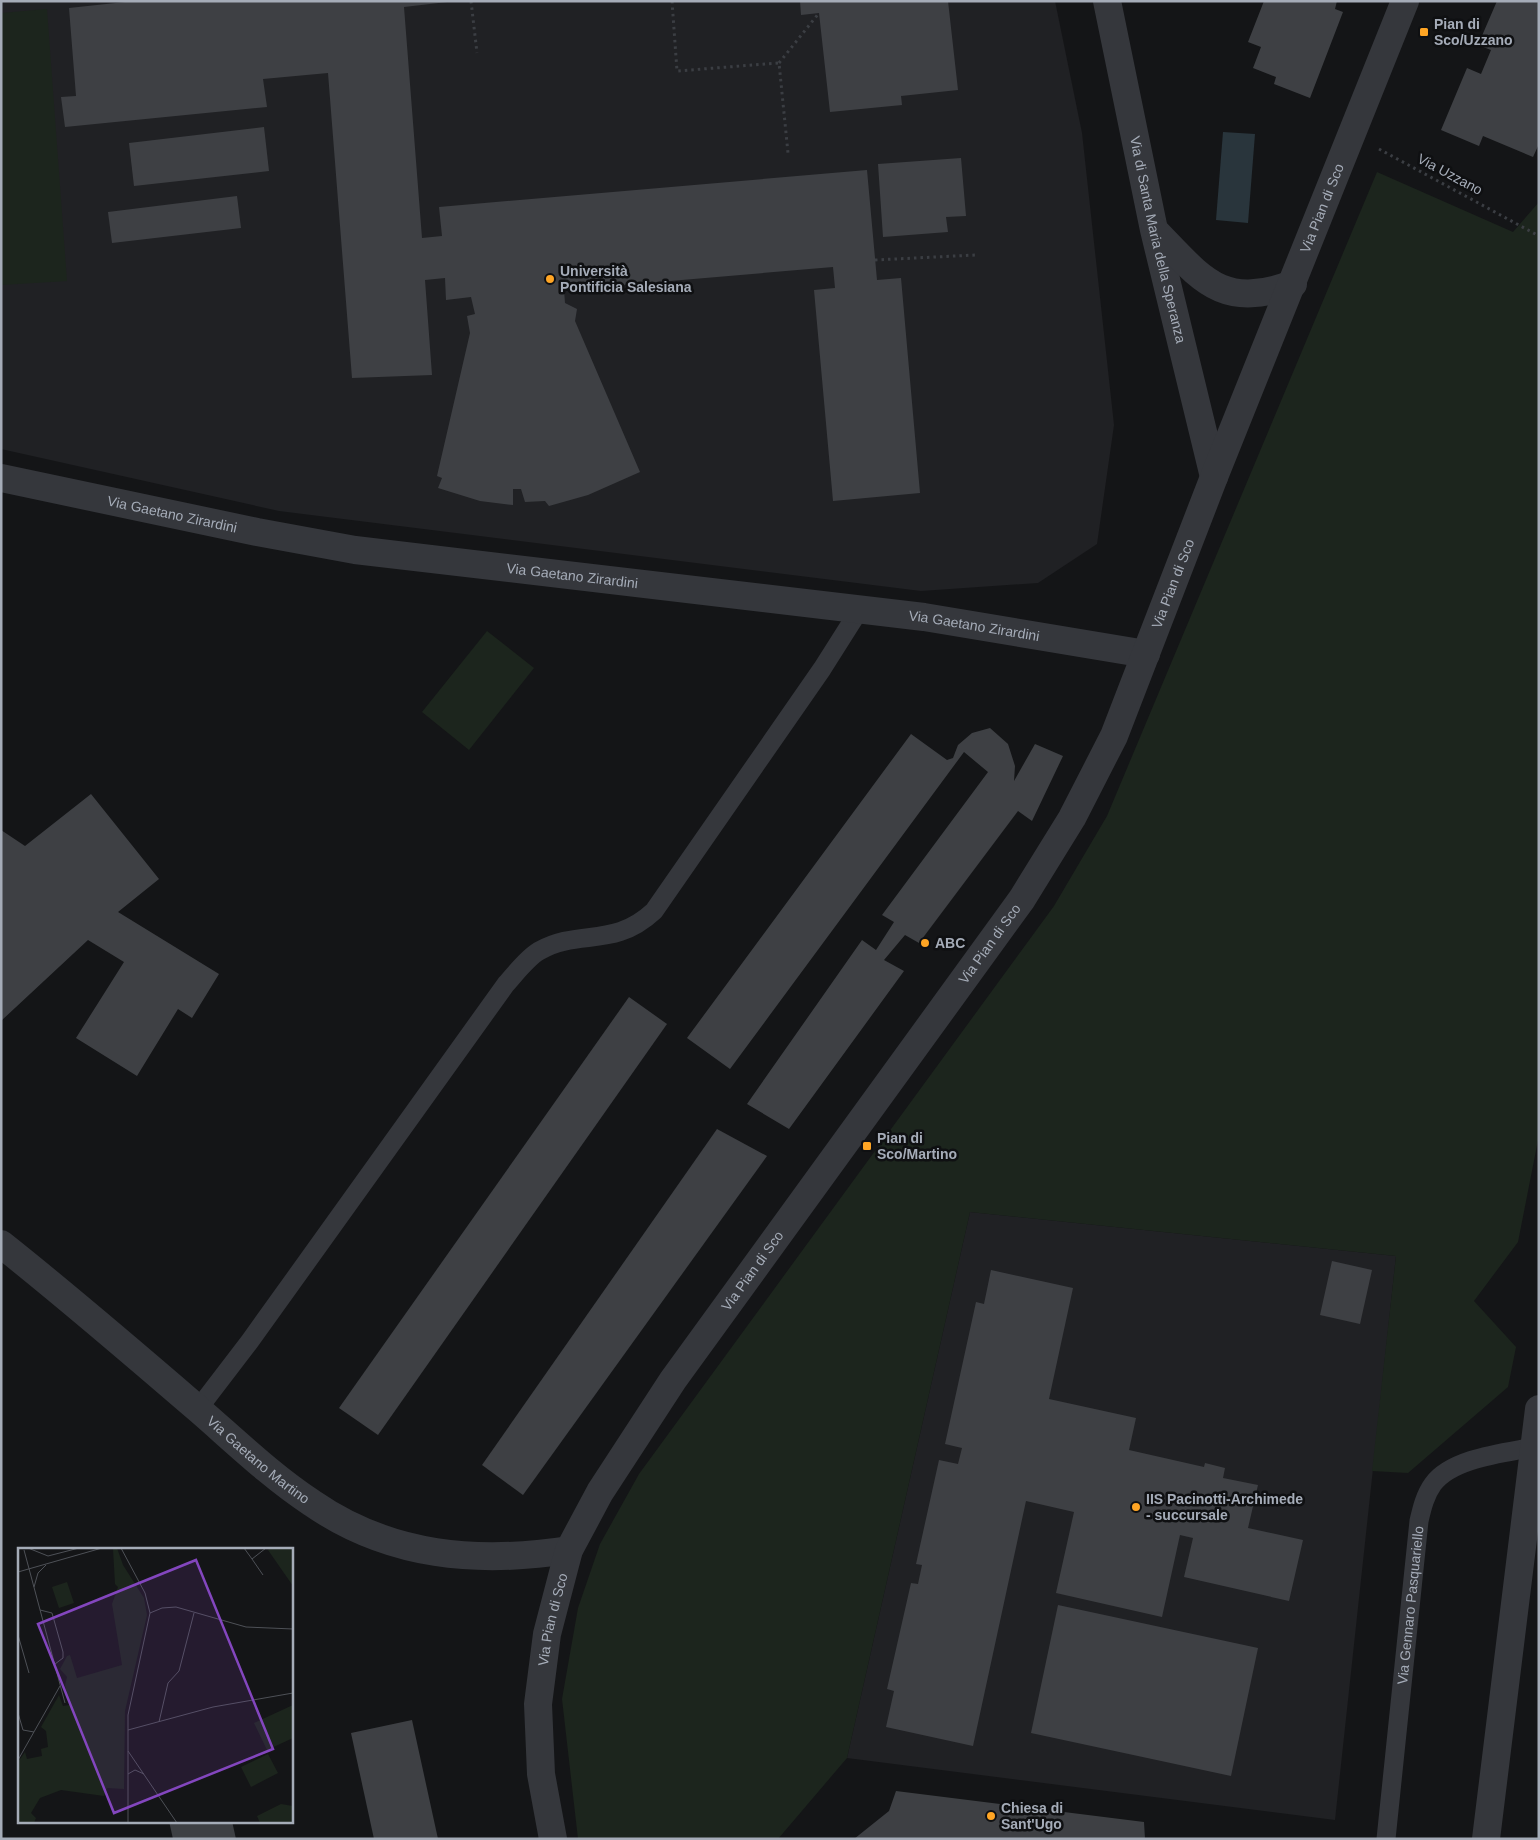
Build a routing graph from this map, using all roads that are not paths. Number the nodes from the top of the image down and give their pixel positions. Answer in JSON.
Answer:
{"nodes":[{"id":1,"x":1107,"y":1,"type":"edge"},
{"id":2,"x":1405,"y":1,"type":"edge"},
{"id":3,"x":1154,"y":230,"type":"junction"},
{"id":4,"x":1293,"y":284,"type":"junction"},
{"id":5,"x":1214,"y":477,"type":"junction"},
{"id":6,"x":1,"y":478,"type":"edge"},
{"id":7,"x":860,"y":609,"type":"junction"},
{"id":8,"x":1146,"y":654,"type":"junction"},
{"id":9,"x":1,"y":1244,"type":"edge"},
{"id":10,"x":198,"y":1409,"type":"junction"},
{"id":11,"x":1539,"y":1409,"type":"edge"},
{"id":12,"x":1534,"y":1447,"type":"junction"},
{"id":13,"x":569,"y":1550,"type":"junction"},
{"id":14,"x":553,"y":1839,"type":"edge"},
{"id":15,"x":1386,"y":1839,"type":"edge"},
{"id":16,"x":1486,"y":1839,"type":"edge"}],
"edges":[{"from":1,"to":3,"type":"street","name":"Via di Santa Maria della Speranza"},
{"from":2,"to":4,"type":"street","name":"Via Pian di Sco"},
{"from":3,"to":4,"type":"street"},
{"from":3,"to":5,"type":"street","name":"Via di Santa Maria della Speranza"},
{"from":4,"to":5,"type":"street","name":"Via Pian di Sco"},
{"from":5,"to":8,"type":"street","name":"Via Pian di Sco"},
{"from":6,"to":7,"type":"street","name":"Via Gaetano Zirardini"},
{"from":7,"to":8,"type":"street","name":"Via Gaetano Zirardini"},
{"from":7,"to":10,"type":"lane"},
{"from":8,"to":13,"type":"street","name":"Via Pian di Sco"},
{"from":9,"to":10,"type":"street","name":"Via Gaetano Martino"},
{"from":10,"to":13,"type":"street","name":"Via Gaetano Martino"},
{"from":11,"to":12,"type":"street"},
{"from":12,"to":15,"type":"lane","name":"Via Gennaro Pasquariello"},
{"from":12,"to":16,"type":"street"},
{"from":13,"to":14,"type":"street","name":"Via Pian di Sco"}]}
